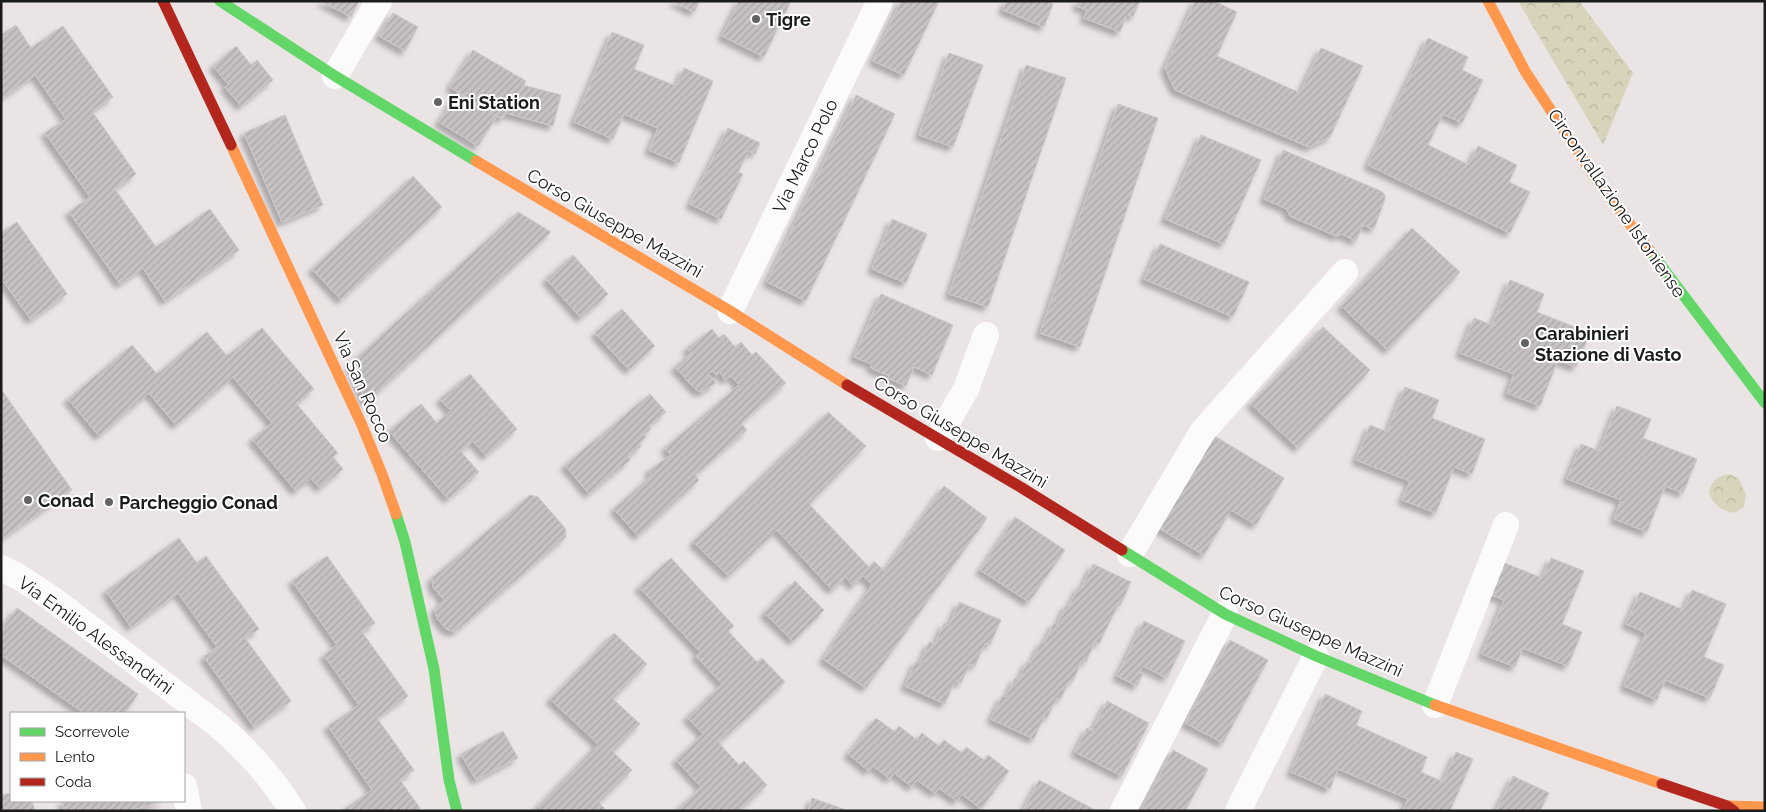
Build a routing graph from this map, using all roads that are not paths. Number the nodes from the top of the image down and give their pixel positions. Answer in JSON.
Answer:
{"nodes":[{"id":1,"x":163,"y":1,"type":"edge"},
{"id":2,"x":220,"y":1,"type":"edge"},
{"id":3,"x":379,"y":1,"type":"edge"},
{"id":4,"x":880,"y":1,"type":"edge"},
{"id":5,"x":1488,"y":1,"type":"edge"},
{"id":6,"x":335,"y":76,"type":"junction"},
{"id":7,"x":1346,"y":272,"type":"dead end"},
{"id":8,"x":730,"y":311,"type":"junction"},
{"id":9,"x":986,"y":335,"type":"dead end"},
{"id":10,"x":1763,"y":397,"type":"edge"},
{"id":11,"x":938,"y":438,"type":"junction"},
{"id":12,"x":1506,"y":525,"type":"dead end"},
{"id":13,"x":1130,"y":554,"type":"junction"},
{"id":14,"x":1,"y":568,"type":"edge"},
{"id":15,"x":1225,"y":614,"type":"junction"},
{"id":16,"x":1316,"y":656,"type":"junction"},
{"id":17,"x":162,"y":682,"type":"junction"},
{"id":18,"x":1436,"y":705,"type":"junction"},
{"id":19,"x":168,"y":712,"type":"edge"},
{"id":20,"x":185,"y":792,"type":"edge"},
{"id":21,"x":1765,"y":807,"type":"edge"},
{"id":22,"x":1731,"y":808,"type":"edge"},
{"id":23,"x":188,"y":811,"type":"edge"},
{"id":24,"x":292,"y":811,"type":"edge"},
{"id":25,"x":457,"y":811,"type":"edge"},
{"id":26,"x":1123,"y":811,"type":"edge"},
{"id":27,"x":1238,"y":811,"type":"edge"}],
"edges":[{"from":1,"to":25,"type":"main road","name":"Via San Rocco"},
{"from":2,"to":6,"type":"main road","name":"Corso Giuseppe Mazzini"},
{"from":3,"to":6,"type":"street"},
{"from":4,"to":8,"type":"street","name":"Via Marco Polo"},
{"from":5,"to":10,"type":"main road","name":"Circonvallazione Istoniense"},
{"from":6,"to":8,"type":"main road","name":"Corso Giuseppe Mazzini"},
{"from":7,"to":13,"type":"street"},
{"from":8,"to":11,"type":"main road","name":"Corso Giuseppe Mazzini"},
{"from":9,"to":11,"type":"street"},
{"from":11,"to":13,"type":"main road","name":"Corso Giuseppe Mazzini"},
{"from":12,"to":18,"type":"street"},
{"from":13,"to":15,"type":"main road","name":"Corso Giuseppe Mazzini"},
{"from":14,"to":17,"type":"street","name":"Via Emilio Alessandrini"},
{"from":15,"to":16,"type":"main road","name":"Corso Giuseppe Mazzini"},
{"from":15,"to":26,"type":"street"},
{"from":16,"to":18,"type":"main road","name":"Corso Giuseppe Mazzini"},
{"from":16,"to":27,"type":"street"},
{"from":17,"to":19,"type":"street"},
{"from":17,"to":24,"type":"street","name":"Via Emilio Alessandrini"},
{"from":18,"to":22,"type":"main road","name":"Corso Giuseppe Mazzini"},
{"from":20,"to":23,"type":"street"},
{"from":21,"to":22,"type":"main road","name":"Corso Giuseppe Mazzini"}]}
